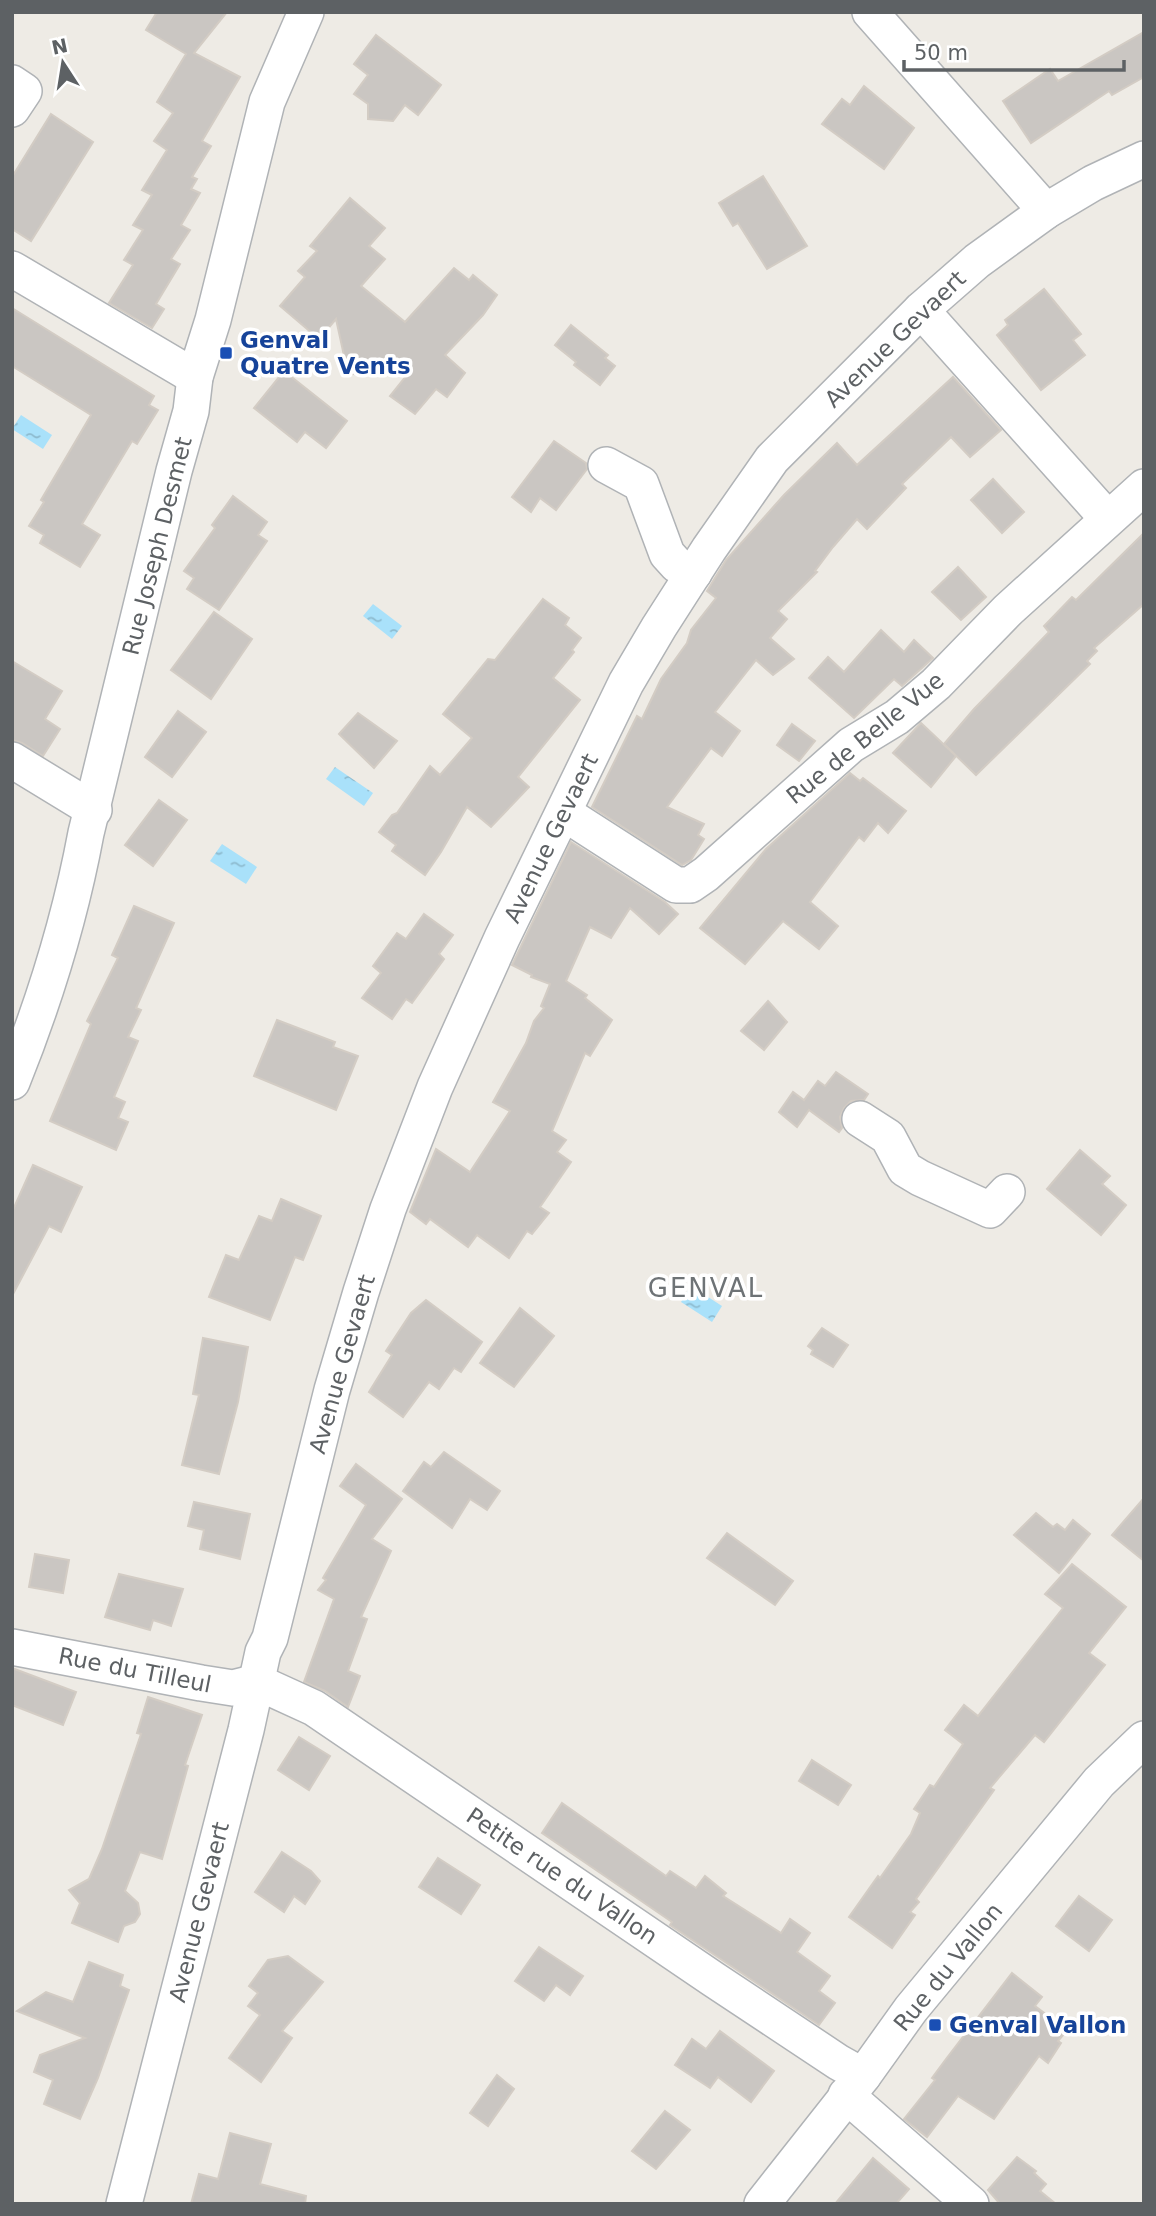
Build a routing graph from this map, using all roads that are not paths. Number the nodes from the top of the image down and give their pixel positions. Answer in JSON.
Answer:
{"nodes":[{"id":1,"x":306,"y":12,"type":"edge"},
{"id":2,"x":870,"y":12,"type":"edge"},
{"id":3,"x":12,"y":83,"type":"edge"},
{"id":4,"x":12,"y":109,"type":"edge"},
{"id":5,"x":1144,"y":159,"type":"edge"},
{"id":6,"x":1046,"y":211,"type":"junction"},
{"id":7,"x":12,"y":269,"type":"edge"},
{"id":8,"x":921,"y":310,"type":"junction"},
{"id":9,"x":195,"y":377,"type":"junction"},
{"id":10,"x":606,"y":464,"type":"dead end"},
{"id":11,"x":1144,"y":487,"type":"edge"},
{"id":12,"x":1107,"y":518,"type":"junction"},
{"id":13,"x":694,"y":573,"type":"junction"},
{"id":14,"x":12,"y":760,"type":"edge"},
{"id":15,"x":94,"y":810,"type":"junction"},
{"id":16,"x":564,"y":813,"type":"junction"},
{"id":17,"x":12,"y":1082,"type":"edge"},
{"id":18,"x":860,"y":1119,"type":"dead end"},
{"id":19,"x":1007,"y":1192,"type":"dead end"},
{"id":20,"x":12,"y":1647,"type":"edge"},
{"id":21,"x":257,"y":1682,"type":"junction"},
{"id":22,"x":1144,"y":1738,"type":"edge"},
{"id":23,"x":854,"y":2086,"type":"junction"},
{"id":24,"x":124,"y":2204,"type":"edge"},
{"id":25,"x":762,"y":2204,"type":"edge"},
{"id":26,"x":971,"y":2204,"type":"edge"}],
"edges":[{"from":1,"to":9,"type":"street","name":"Rue Joseph Desmet"},
{"from":2,"to":6,"type":"street"},
{"from":3,"to":4,"type":"street"},
{"from":5,"to":6,"type":"street","name":"Avenue Gevaert"},
{"from":6,"to":8,"type":"street","name":"Avenue Gevaert"},
{"from":7,"to":9,"type":"street"},
{"from":8,"to":12,"type":"street"},
{"from":8,"to":13,"type":"street","name":"Avenue Gevaert"},
{"from":9,"to":15,"type":"street","name":"Rue Joseph Desmet"},
{"from":10,"to":13,"type":"street"},
{"from":11,"to":12,"type":"street","name":"Rue de Belle Vue"},
{"from":12,"to":16,"type":"street","name":"Rue de Belle Vue"},
{"from":13,"to":16,"type":"street","name":"Avenue Gevaert"},
{"from":14,"to":15,"type":"street"},
{"from":15,"to":17,"type":"street","name":"Rue Joseph Desmet"},
{"from":16,"to":21,"type":"street","name":"Avenue Gevaert"},
{"from":18,"to":19,"type":"street"},
{"from":20,"to":21,"type":"street","name":"Rue du Tilleul"},
{"from":21,"to":23,"type":"street","name":"Petite rue du Vallon"},
{"from":21,"to":24,"type":"street","name":"Avenue Gevaert"},
{"from":22,"to":23,"type":"street","name":"Rue du Vallon"},
{"from":23,"to":25,"type":"street","name":"Rue du Vallon"},
{"from":23,"to":26,"type":"street","name":"Petite rue du Vallon"}]}
